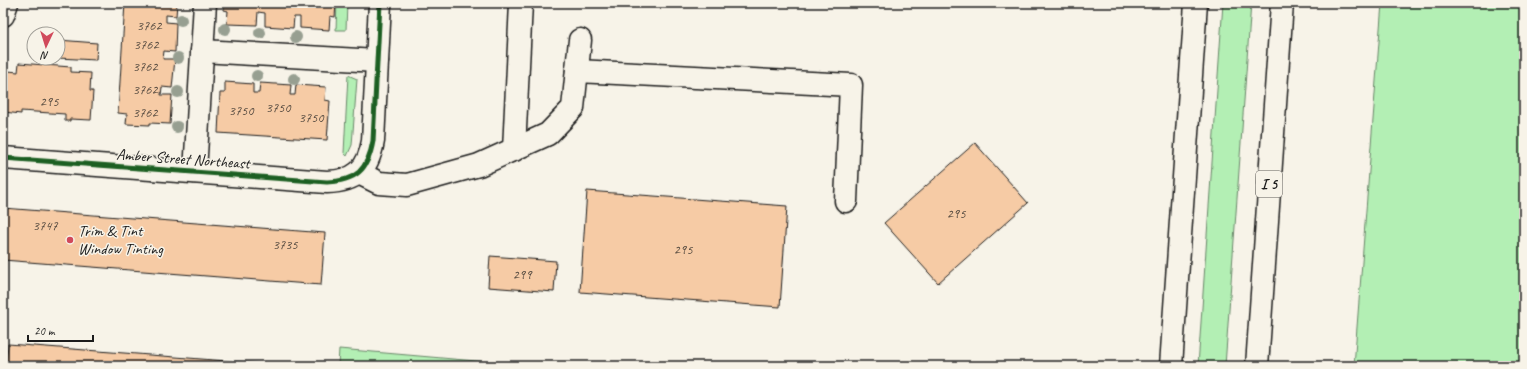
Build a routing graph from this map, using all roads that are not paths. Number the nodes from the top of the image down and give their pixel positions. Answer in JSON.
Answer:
{"nodes":[{"id":1,"x":7,"y":3,"type":"edge"},
{"id":2,"x":205,"y":3,"type":"edge"},
{"id":3,"x":380,"y":3,"type":"edge"},
{"id":4,"x":522,"y":3,"type":"edge"},
{"id":5,"x":1196,"y":3,"type":"edge"},
{"id":6,"x":1282,"y":3,"type":"edge"},
{"id":7,"x":3,"y":15,"type":"edge"},
{"id":8,"x":580,"y":40,"type":"dead end"},
{"id":9,"x":202,"y":51,"type":"junction"},
{"id":10,"x":377,"y":61,"type":"junction"},
{"id":11,"x":577,"y":71,"type":"junction"},
{"id":12,"x":514,"y":150,"type":"junction"},
{"id":13,"x":3,"y":158,"type":"edge"},
{"id":14,"x":195,"y":172,"type":"junction"},
{"id":15,"x":360,"y":172,"type":"junction"},
{"id":16,"x":846,"y":202,"type":"dead end"},
{"id":17,"x":1171,"y":366,"type":"edge"},
{"id":18,"x":1257,"y":366,"type":"edge"}],
"edges":[{"from":1,"to":7,"type":"main road"},
{"from":2,"to":9,"type":"main road"},
{"from":3,"to":10,"type":"main road"},
{"from":4,"to":12,"type":"main road"},
{"from":5,"to":17,"type":"main road"},
{"from":6,"to":18,"type":"main road","number":"I 5"},
{"from":8,"to":11,"type":"main road"},
{"from":9,"to":10,"type":"main road"},
{"from":9,"to":14,"type":"main road"},
{"from":10,"to":15,"type":"main road"},
{"from":11,"to":12,"type":"main road"},
{"from":11,"to":16,"type":"main road"},
{"from":12,"to":15,"type":"main road"},
{"from":13,"to":14,"type":"main road","name":"Amber Street Northeast"},
{"from":14,"to":15,"type":"main road","name":"Amber Street Northeast"}]}
